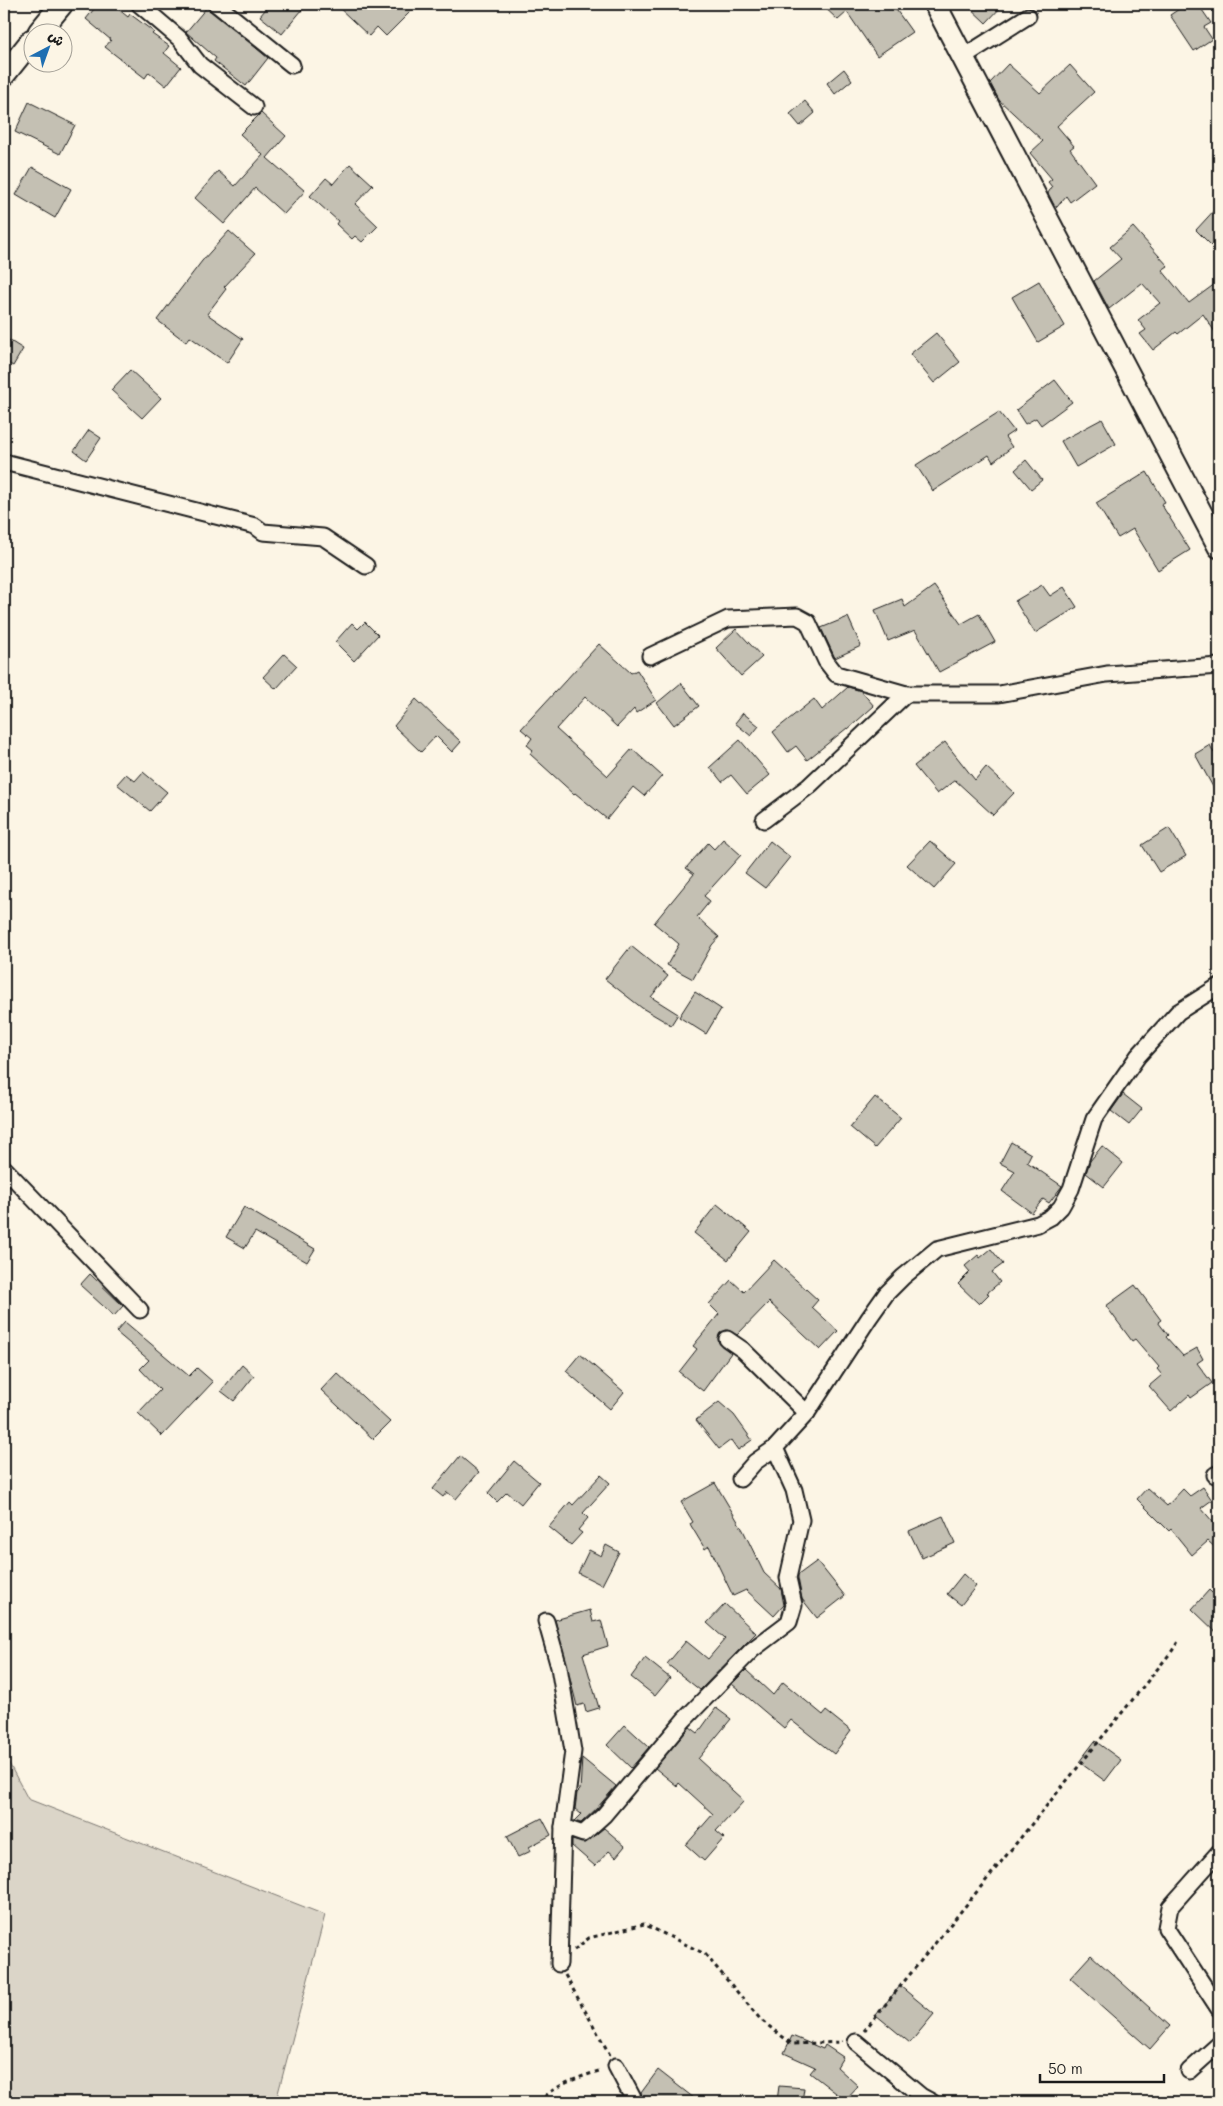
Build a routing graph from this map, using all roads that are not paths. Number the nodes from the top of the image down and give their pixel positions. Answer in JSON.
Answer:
{"nodes":[{"id":1,"x":62,"y":4,"type":"edge"},
{"id":2,"x":139,"y":4,"type":"edge"},
{"id":3,"x":216,"y":4,"type":"edge"},
{"id":4,"x":935,"y":4,"type":"edge"},
{"id":5,"x":1028,"y":16,"type":"dead end"},
{"id":6,"x":47,"y":22,"type":"edge"},
{"id":7,"x":22,"y":52,"type":"edge"},
{"id":8,"x":963,"y":57,"type":"junction"},
{"id":9,"x":292,"y":65,"type":"dead end"},
{"id":10,"x":4,"y":75,"type":"edge"},
{"id":11,"x":254,"y":107,"type":"dead end"},
{"id":12,"x":4,"y":462,"type":"edge"},
{"id":13,"x":1219,"y":547,"type":"edge"},
{"id":14,"x":366,"y":566,"type":"dead end"},
{"id":15,"x":650,"y":656,"type":"dead end"},
{"id":16,"x":1219,"y":666,"type":"edge"},
{"id":17,"x":906,"y":694,"type":"junction"},
{"id":18,"x":764,"y":820,"type":"dead end"},
{"id":19,"x":1219,"y":986,"type":"edge"},
{"id":20,"x":4,"y":1168,"type":"edge"},
{"id":21,"x":140,"y":1310,"type":"dead end"},
{"id":22,"x":728,"y":1339,"type":"dead end"},
{"id":23,"x":807,"y":1413,"type":"junction"},
{"id":24,"x":775,"y":1448,"type":"junction"},
{"id":25,"x":740,"y":1479,"type":"dead end"},
{"id":26,"x":546,"y":1621,"type":"dead end"},
{"id":27,"x":563,"y":1827,"type":"junction"},
{"id":28,"x":1219,"y":1852,"type":"edge"},
{"id":29,"x":559,"y":1964,"type":"road end"},
{"id":30,"x":1219,"y":2008,"type":"edge"},
{"id":31,"x":856,"y":2042,"type":"road end"},
{"id":32,"x":1219,"y":2044,"type":"edge"},
{"id":33,"x":616,"y":2066,"type":"road end"},
{"id":34,"x":1189,"y":2071,"type":"dead end"},
{"id":35,"x":635,"y":2102,"type":"edge"},
{"id":36,"x":932,"y":2102,"type":"edge"}],
"edges":[{"from":1,"to":6,"type":"main road"},
{"from":2,"to":11,"type":"street"},
{"from":3,"to":9,"type":"street"},
{"from":4,"to":8,"type":"main road"},
{"from":5,"to":8,"type":"street"},
{"from":7,"to":10,"type":"main road"},
{"from":8,"to":13,"type":"main road"},
{"from":12,"to":14,"type":"street"},
{"from":15,"to":17,"type":"street"},
{"from":16,"to":17,"type":"street"},
{"from":17,"to":18,"type":"street"},
{"from":19,"to":23,"type":"street"},
{"from":20,"to":21,"type":"street"},
{"from":22,"to":23,"type":"street"},
{"from":23,"to":24,"type":"street"},
{"from":24,"to":25,"type":"street"},
{"from":24,"to":27,"type":"street"},
{"from":26,"to":27,"type":"street"},
{"from":27,"to":29,"type":"street"},
{"from":28,"to":30,"type":"street"},
{"from":31,"to":36,"type":"street"},
{"from":32,"to":34,"type":"street"},
{"from":33,"to":35,"type":"street"}]}
